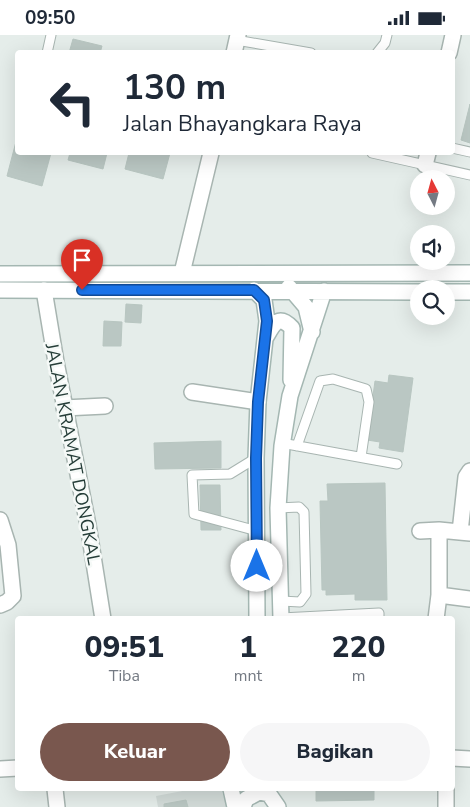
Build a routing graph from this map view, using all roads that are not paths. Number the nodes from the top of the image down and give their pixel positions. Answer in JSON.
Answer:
{"nodes":[{"id":1,"x":51,"y":35,"type":"edge"},
{"id":2,"x":387,"y":35,"type":"edge"},
{"id":3,"x":453,"y":35,"type":"edge"},
{"id":4,"x":236,"y":42,"type":"edge"},
{"id":5,"x":48,"y":50,"type":"edge"},
{"id":6,"x":291,"y":50,"type":"edge"},
{"id":7,"x":379,"y":50,"type":"edge"},
{"id":8,"x":450,"y":50,"type":"edge"},
{"id":9,"x":455,"y":149,"type":"edge"},
{"id":10,"x":470,"y":152,"type":"edge"},
{"id":11,"x":211,"y":155,"type":"edge"},
{"id":12,"x":390,"y":155,"type":"edge"},
{"id":13,"x":427,"y":159,"type":"edge"},
{"id":14,"x":470,"y":175,"type":"edge"},
{"id":15,"x":182,"y":273,"type":"junction"},
{"id":16,"x":272,"y":273,"type":"junction"},
{"id":17,"x":470,"y":273,"type":"edge"},
{"id":18,"x":1,"y":282,"type":"edge"},
{"id":19,"x":44,"y":290,"type":"junction"},
{"id":20,"x":254,"y":290,"type":"junction"},
{"id":21,"x":294,"y":291,"type":"junction"},
{"id":22,"x":324,"y":291,"type":"junction"},
{"id":23,"x":410,"y":292,"type":"edge"},
{"id":24,"x":455,"y":292,"type":"edge"},
{"id":25,"x":470,"y":292,"type":"edge"},
{"id":26,"x":312,"y":332,"type":"junction"},
{"id":27,"x":266,"y":338,"type":"junction"},
{"id":28,"x":192,"y":392,"type":"dead end"},
{"id":29,"x":290,"y":396,"type":"junction"},
{"id":30,"x":258,"y":402,"type":"junction"},
{"id":31,"x":105,"y":406,"type":"dead end"},
{"id":32,"x":64,"y":408,"type":"junction"},
{"id":33,"x":282,"y":446,"type":"junction"},
{"id":34,"x":297,"y":446,"type":"junction"},
{"id":35,"x":361,"y":457,"type":"junction"},
{"id":36,"x":256,"y":458,"type":"junction"},
{"id":37,"x":397,"y":463,"type":"dead end"},
{"id":38,"x":470,"y":471,"type":"edge"},
{"id":39,"x":278,"y":507,"type":"junction"},
{"id":40,"x":0,"y":520,"type":"edge"},
{"id":41,"x":439,"y":530,"type":"junction"},
{"id":42,"x":257,"y":531,"type":"junction"},
{"id":43,"x":420,"y":531,"type":"dead end"},
{"id":44,"x":465,"y":533,"type":"edge"},
{"id":45,"x":439,"y":595,"type":"junction"},
{"id":46,"x":470,"y":599,"type":"edge"},
{"id":47,"x":281,"y":601,"type":"junction"},
{"id":48,"x":0,"y":605,"type":"edge"},
{"id":49,"x":103,"y":616,"type":"edge"},
{"id":50,"x":258,"y":616,"type":"edge"},
{"id":51,"x":281,"y":616,"type":"edge"},
{"id":52,"x":320,"y":616,"type":"edge"},
{"id":53,"x":379,"y":616,"type":"edge"},
{"id":54,"x":436,"y":616,"type":"edge"},
{"id":55,"x":455,"y":758,"type":"edge"},
{"id":56,"x":470,"y":759,"type":"edge"},
{"id":57,"x":15,"y":768,"type":"edge"},
{"id":58,"x":0,"y":771,"type":"edge"},
{"id":59,"x":55,"y":791,"type":"edge"},
{"id":60,"x":232,"y":791,"type":"edge"},
{"id":61,"x":281,"y":791,"type":"edge"},
{"id":62,"x":446,"y":791,"type":"edge"},
{"id":63,"x":57,"y":807,"type":"edge"},
{"id":64,"x":236,"y":807,"type":"edge"},
{"id":65,"x":280,"y":807,"type":"edge"},
{"id":66,"x":446,"y":807,"type":"edge"}],
"edges":[{"from":1,"to":5,"type":"lane"},
{"from":2,"to":7,"type":"lane"},
{"from":3,"to":8,"type":"main road"},
{"from":4,"to":6,"type":"lane"},
{"from":9,"to":10,"type":"lane"},
{"from":11,"to":15,"type":"main road"},
{"from":12,"to":13,"type":"lane"},
{"from":13,"to":14,"type":"lane"},
{"from":15,"to":16,"type":"main road"},
{"from":15,"to":18,"type":"main road"},
{"from":16,"to":17,"type":"main road"},
{"from":16,"to":21,"type":"main road"},
{"from":18,"to":19,"type":"main road"},
{"from":19,"to":20,"type":"main road"},
{"from":19,"to":32,"type":"main road","name":"JALAN KRAMAT DONGKAL"},
{"from":20,"to":21,"type":"main road"},
{"from":20,"to":27,"type":"main road"},
{"from":21,"to":22,"type":"main road"},
{"from":21,"to":26,"type":"main road"},
{"from":22,"to":23,"type":"main road"},
{"from":22,"to":26,"type":"main road"},
{"from":24,"to":25,"type":"main road"},
{"from":26,"to":29,"type":"main road"},
{"from":27,"to":29,"type":"main road"},
{"from":27,"to":30,"type":"main road"},
{"from":28,"to":30,"type":"main road"},
{"from":29,"to":33,"type":"main road"},
{"from":30,"to":36,"type":"main road"},
{"from":31,"to":32,"type":"main road"},
{"from":32,"to":49,"type":"main road","name":"JALAN KRAMAT DONGKAL"},
{"from":33,"to":34,"type":"lane"},
{"from":33,"to":39,"type":"main road"},
{"from":34,"to":35,"type":"lane"},
{"from":34,"to":35,"type":"lane"},
{"from":35,"to":37,"type":"lane"},
{"from":36,"to":42,"type":"main road"},
{"from":36,"to":42,"type":"lane"},
{"from":38,"to":44,"type":"main road"},
{"from":39,"to":47,"type":"main road"},
{"from":39,"to":47,"type":"lane"},
{"from":40,"to":48,"type":"main road"},
{"from":41,"to":43,"type":"main road"},
{"from":41,"to":44,"type":"main road"},
{"from":41,"to":45,"type":"main road"},
{"from":42,"to":50,"type":"main road"},
{"from":45,"to":46,"type":"main road"},
{"from":45,"to":54,"type":"main road"},
{"from":47,"to":51,"type":"main road"},
{"from":52,"to":53,"type":"lane"},
{"from":55,"to":56,"type":"main road"},
{"from":57,"to":58,"type":"main road"},
{"from":59,"to":63,"type":"main road"},
{"from":60,"to":64,"type":"main road"},
{"from":61,"to":65,"type":"main road"},
{"from":62,"to":66,"type":"main road"},
{"from":64,"to":65,"type":"main road"}]}
